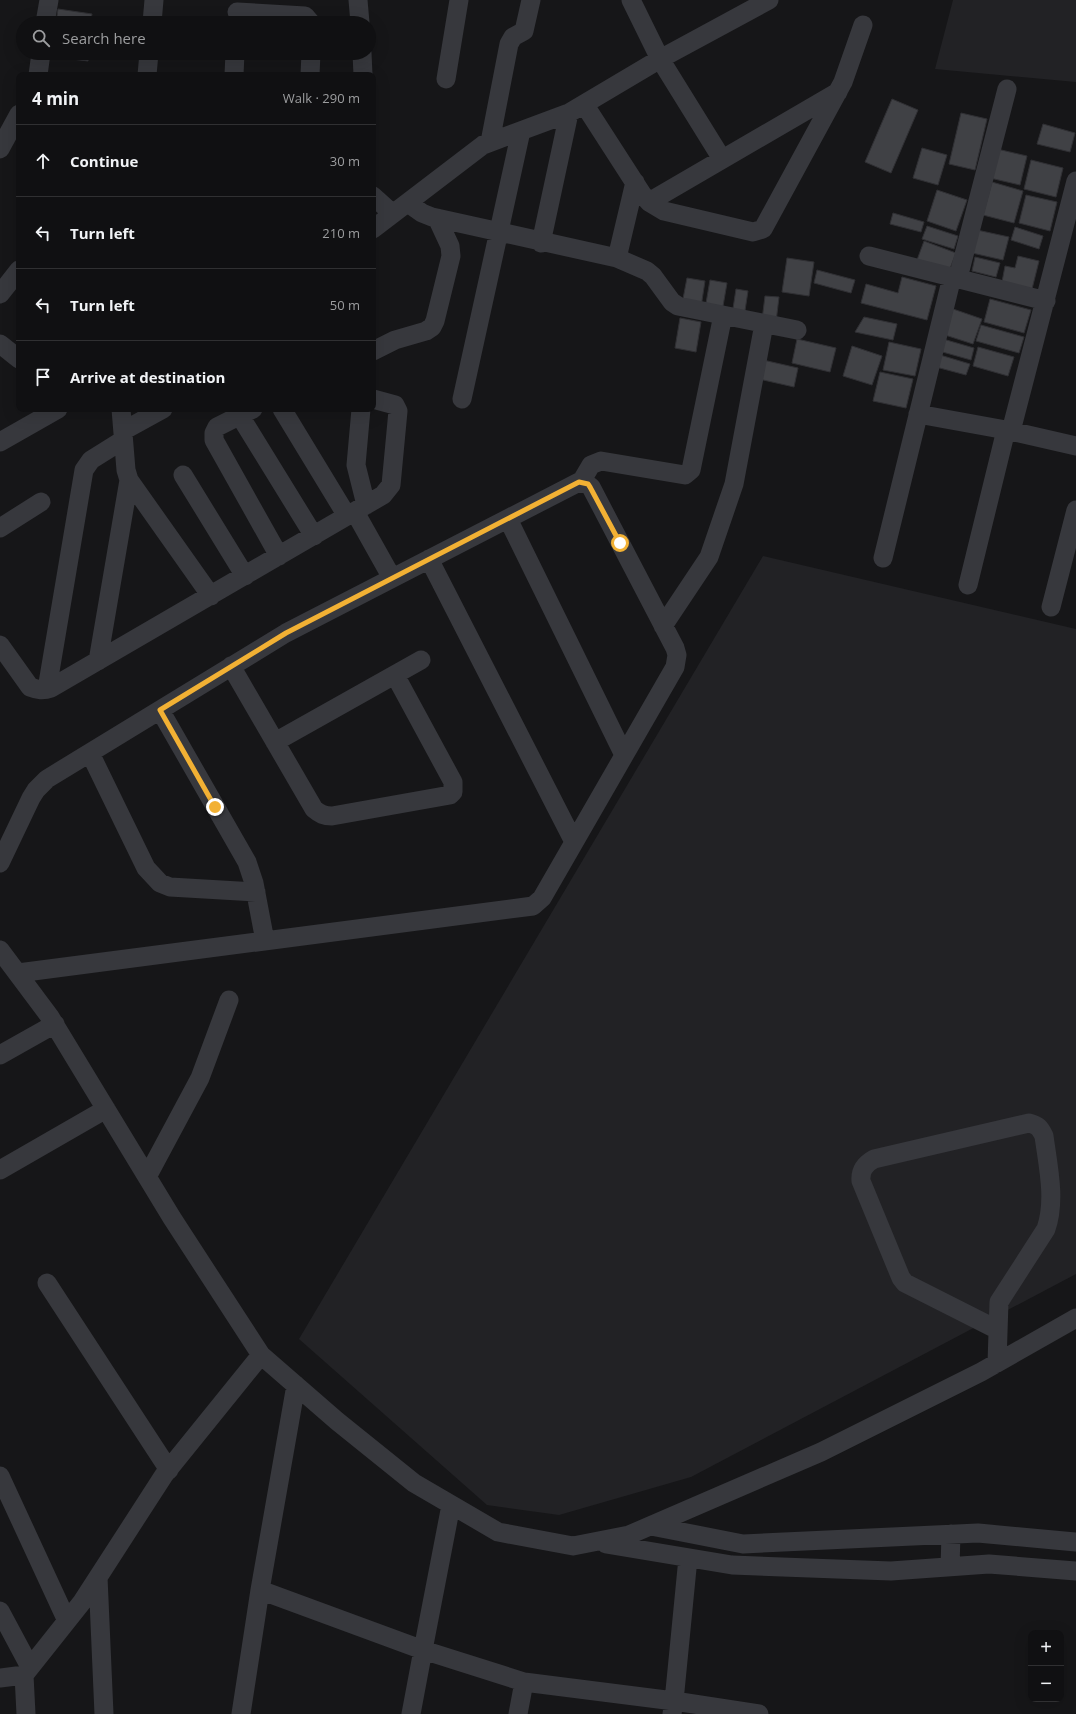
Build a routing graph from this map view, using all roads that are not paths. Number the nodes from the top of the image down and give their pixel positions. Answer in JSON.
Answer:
{"nodes":[{"id":1,"x":49,"y":0,"type":"edge"},
{"id":2,"x":154,"y":0,"type":"edge"},
{"id":3,"x":358,"y":0,"type":"edge"},
{"id":4,"x":459,"y":0,"type":"edge"},
{"id":5,"x":532,"y":0,"type":"edge"},
{"id":6,"x":631,"y":0,"type":"edge"},
{"id":7,"x":769,"y":0,"type":"edge"},
{"id":8,"x":237,"y":12,"type":"edge"},
{"id":9,"x":46,"y":16,"type":"edge"},
{"id":10,"x":153,"y":16,"type":"edge"},
{"id":11,"x":305,"y":16,"type":"edge"},
{"id":12,"x":359,"y":16,"type":"edge"},
{"id":13,"x":863,"y":25,"type":"dead end"},
{"id":14,"x":660,"y":59,"type":"junction"},
{"id":15,"x":40,"y":60,"type":"edge"},
{"id":16,"x":148,"y":60,"type":"edge"},
{"id":17,"x":235,"y":60,"type":"edge"},
{"id":18,"x":311,"y":60,"type":"edge"},
{"id":19,"x":362,"y":60,"type":"edge"},
{"id":20,"x":38,"y":72,"type":"edge"},
{"id":21,"x":147,"y":72,"type":"edge"},
{"id":22,"x":234,"y":72,"type":"edge"},
{"id":23,"x":310,"y":72,"type":"edge"},
{"id":24,"x":363,"y":72,"type":"edge"},
{"id":25,"x":446,"y":79,"type":"dead end"},
{"id":26,"x":1007,"y":89,"type":"dead end"},
{"id":27,"x":838,"y":92,"type":"junction"},
{"id":28,"x":576,"y":109,"type":"junction"},
{"id":29,"x":16,"y":120,"type":"edge"},
{"id":30,"x":522,"y":131,"type":"junction"},
{"id":31,"x":490,"y":142,"type":"junction"},
{"id":32,"x":0,"y":149,"type":"edge"},
{"id":33,"x":722,"y":159,"type":"junction"},
{"id":34,"x":634,"y":182,"type":"junction"},
{"id":35,"x":1076,"y":182,"type":"edge"},
{"id":36,"x":376,"y":199,"type":"edge"},
{"id":37,"x":649,"y":202,"type":"junction"},
{"id":38,"x":408,"y":203,"type":"junction"},
{"id":39,"x":393,"y":214,"type":"junction"},
{"id":40,"x":1072,"y":214,"type":"edge"},
{"id":41,"x":436,"y":218,"type":"junction"},
{"id":42,"x":376,"y":227,"type":"edge"},
{"id":43,"x":499,"y":231,"type":"junction"},
{"id":44,"x":541,"y":243,"type":"junction"},
{"id":45,"x":869,"y":256,"type":"dead end"},
{"id":46,"x":617,"y":258,"type":"junction"},
{"id":47,"x":16,"y":274,"type":"edge"},
{"id":48,"x":955,"y":278,"type":"junction"},
{"id":49,"x":0,"y":294,"type":"edge"},
{"id":50,"x":1046,"y":301,"type":"junction"},
{"id":51,"x":723,"y":315,"type":"junction"},
{"id":52,"x":764,"y":324,"type":"junction"},
{"id":53,"x":797,"y":330,"type":"dead end"},
{"id":54,"x":0,"y":344,"type":"edge"},
{"id":55,"x":376,"y":349,"type":"edge"},
{"id":56,"x":16,"y":357,"type":"edge"},
{"id":57,"x":462,"y":399,"type":"dead end"},
{"id":58,"x":376,"y":400,"type":"edge"},
{"id":59,"x":53,"y":412,"type":"edge"},
{"id":60,"x":121,"y":412,"type":"edge"},
{"id":61,"x":158,"y":412,"type":"edge"},
{"id":62,"x":246,"y":412,"type":"edge"},
{"id":63,"x":284,"y":412,"type":"edge"},
{"id":64,"x":361,"y":412,"type":"edge"},
{"id":65,"x":918,"y":414,"type":"junction"},
{"id":66,"x":1008,"y":431,"type":"junction"},
{"id":67,"x":123,"y":435,"type":"junction"},
{"id":68,"x":0,"y":442,"type":"edge"},
{"id":69,"x":1076,"y":446,"type":"edge"},
{"id":70,"x":183,"y":475,"type":"dead end"},
{"id":71,"x":129,"y":480,"type":"junction"},
{"id":72,"x":582,"y":482,"type":"junction"},
{"id":73,"x":41,"y":502,"type":"dead end"},
{"id":74,"x":1076,"y":510,"type":"edge"},
{"id":75,"x":356,"y":511,"type":"junction"},
{"id":76,"x":508,"y":519,"type":"junction"},
{"id":77,"x":0,"y":528,"type":"edge"},
{"id":78,"x":314,"y":536,"type":"junction"},
{"id":79,"x":279,"y":556,"type":"junction"},
{"id":80,"x":884,"y":558,"type":"dead end"},
{"id":81,"x":429,"y":559,"type":"junction"},
{"id":82,"x":245,"y":576,"type":"junction"},
{"id":83,"x":392,"y":578,"type":"junction"},
{"id":84,"x":968,"y":585,"type":"dead end"},
{"id":85,"x":211,"y":596,"type":"junction"},
{"id":86,"x":1051,"y":607,"type":"dead end"},
{"id":87,"x":664,"y":626,"type":"junction"},
{"id":88,"x":0,"y":645,"type":"edge"},
{"id":89,"x":422,"y":660,"type":"dead end"},
{"id":90,"x":98,"y":661,"type":"junction"},
{"id":91,"x":231,"y":666,"type":"junction"},
{"id":92,"x":395,"y":675,"type":"junction"},
{"id":93,"x":47,"y":689,"type":"junction"},
{"id":94,"x":160,"y":710,"type":"junction"},
{"id":95,"x":275,"y":742,"type":"junction"},
{"id":96,"x":90,"y":753,"type":"junction"},
{"id":97,"x":624,"y":755,"type":"junction"},
{"id":98,"x":574,"y":842,"type":"junction"},
{"id":99,"x":0,"y":863,"type":"edge"},
{"id":100,"x":256,"y":892,"type":"junction"},
{"id":101,"x":265,"y":941,"type":"junction"},
{"id":102,"x":0,"y":950,"type":"edge"},
{"id":103,"x":18,"y":973,"type":"junction"},
{"id":104,"x":229,"y":1000,"type":"dead end"},
{"id":105,"x":55,"y":1024,"type":"junction"},
{"id":106,"x":0,"y":1055,"type":"edge"},
{"id":107,"x":106,"y":1109,"type":"junction"},
{"id":108,"x":0,"y":1170,"type":"edge"},
{"id":109,"x":147,"y":1177,"type":"junction"},
{"id":110,"x":47,"y":1283,"type":"dead end"},
{"id":111,"x":1076,"y":1318,"type":"edge"},
{"id":112,"x":998,"y":1330,"type":"junction"},
{"id":113,"x":261,"y":1355,"type":"junction"},
{"id":114,"x":997,"y":1363,"type":"junction"},
{"id":115,"x":296,"y":1385,"type":"junction"},
{"id":116,"x":169,"y":1470,"type":"junction"},
{"id":117,"x":0,"y":1476,"type":"edge"},
{"id":118,"x":451,"y":1505,"type":"junction"},
{"id":119,"x":651,"y":1526,"type":"junction"},
{"id":120,"x":951,"y":1534,"type":"junction"},
{"id":121,"x":595,"y":1542,"type":"junction"},
{"id":122,"x":1076,"y":1542,"type":"edge"},
{"id":123,"x":688,"y":1558,"type":"junction"},
{"id":124,"x":950,"y":1567,"type":"junction"},
{"id":125,"x":1076,"y":1571,"type":"edge"},
{"id":126,"x":98,"y":1578,"type":"junction"},
{"id":127,"x":260,"y":1590,"type":"junction"},
{"id":128,"x":0,"y":1611,"type":"edge"},
{"id":129,"x":67,"y":1621,"type":"junction"},
{"id":130,"x":423,"y":1650,"type":"junction"},
{"id":131,"x":12,"y":1677,"type":"edge"},
{"id":132,"x":524,"y":1682,"type":"junction"},
{"id":133,"x":673,"y":1708,"type":"edge"},
{"id":134,"x":26,"y":1714,"type":"edge"},
{"id":135,"x":104,"y":1714,"type":"edge"},
{"id":136,"x":241,"y":1714,"type":"edge"},
{"id":137,"x":411,"y":1714,"type":"edge"},
{"id":138,"x":518,"y":1714,"type":"edge"},
{"id":139,"x":760,"y":1714,"type":"edge"}],
"edges":[{"from":1,"to":9,"type":"street"},
{"from":2,"to":10,"type":"street"},
{"from":3,"to":12,"type":"street"},
{"from":4,"to":25,"type":"street"},
{"from":5,"to":31,"type":"street"},
{"from":6,"to":14,"type":"street"},
{"from":7,"to":14,"type":"street"},
{"from":8,"to":11,"type":"street"},
{"from":13,"to":27,"type":"street"},
{"from":14,"to":28,"type":"street"},
{"from":14,"to":33,"type":"street"},
{"from":15,"to":20,"type":"street"},
{"from":16,"to":21,"type":"street"},
{"from":17,"to":22,"type":"street"},
{"from":18,"to":23,"type":"street"},
{"from":19,"to":24,"type":"street"},
{"from":26,"to":48,"type":"street"},
{"from":27,"to":33,"type":"street"},
{"from":27,"to":37,"type":"street"},
{"from":28,"to":30,"type":"street"},
{"from":28,"to":34,"type":"street"},
{"from":28,"to":44,"type":"street"},
{"from":29,"to":32,"type":"street"},
{"from":30,"to":31,"type":"street"},
{"from":30,"to":43,"type":"street"},
{"from":31,"to":38,"type":"street"},
{"from":33,"to":37,"type":"street"},
{"from":34,"to":37,"type":"street"},
{"from":34,"to":46,"type":"street"},
{"from":35,"to":40,"type":"street"},
{"from":36,"to":39,"type":"street"},
{"from":38,"to":39,"type":"street"},
{"from":38,"to":41,"type":"street"},
{"from":39,"to":42,"type":"street"},
{"from":40,"to":50,"type":"street"},
{"from":41,"to":43,"type":"street"},
{"from":41,"to":55,"type":"street"},
{"from":43,"to":44,"type":"street"},
{"from":43,"to":57,"type":"street"},
{"from":44,"to":46,"type":"street"},
{"from":45,"to":48,"type":"street"},
{"from":46,"to":51,"type":"street"},
{"from":47,"to":49,"type":"street"},
{"from":48,"to":50,"type":"street"},
{"from":48,"to":65,"type":"street"},
{"from":50,"to":66,"type":"street"},
{"from":51,"to":52,"type":"street"},
{"from":51,"to":72,"type":"street"},
{"from":52,"to":53,"type":"street"},
{"from":52,"to":87,"type":"street"},
{"from":54,"to":56,"type":"street"},
{"from":58,"to":75,"type":"street"},
{"from":59,"to":68,"type":"street"},
{"from":60,"to":67,"type":"street"},
{"from":61,"to":67,"type":"street"},
{"from":62,"to":78,"type":"street"},
{"from":62,"to":79,"type":"street"},
{"from":63,"to":75,"type":"street"},
{"from":64,"to":75,"type":"street"},
{"from":65,"to":66,"type":"street"},
{"from":65,"to":80,"type":"street"},
{"from":66,"to":69,"type":"street"},
{"from":66,"to":84,"type":"street"},
{"from":67,"to":71,"type":"street"},
{"from":67,"to":93,"type":"street"},
{"from":70,"to":82,"type":"street"},
{"from":71,"to":85,"type":"street"},
{"from":71,"to":90,"type":"street"},
{"from":72,"to":76,"type":"street"},
{"from":72,"to":87,"type":"street"},
{"from":73,"to":77,"type":"street"},
{"from":74,"to":86,"type":"street"},
{"from":75,"to":78,"type":"street"},
{"from":75,"to":83,"type":"street"},
{"from":76,"to":81,"type":"street"},
{"from":76,"to":97,"type":"street"},
{"from":78,"to":79,"type":"street"},
{"from":79,"to":82,"type":"street"},
{"from":81,"to":83,"type":"street"},
{"from":81,"to":98,"type":"street"},
{"from":82,"to":85,"type":"street"},
{"from":83,"to":91,"type":"street"},
{"from":85,"to":90,"type":"street"},
{"from":87,"to":97,"type":"street"},
{"from":88,"to":93,"type":"street"},
{"from":89,"to":92,"type":"street"},
{"from":90,"to":93,"type":"street"},
{"from":91,"to":94,"type":"street"},
{"from":91,"to":95,"type":"street"},
{"from":92,"to":95,"type":"street"},
{"from":92,"to":95,"type":"street"},
{"from":94,"to":96,"type":"street"},
{"from":94,"to":100,"type":"street"},
{"from":96,"to":99,"type":"street"},
{"from":96,"to":100,"type":"street"},
{"from":97,"to":98,"type":"street"},
{"from":98,"to":101,"type":"street"},
{"from":100,"to":101,"type":"street"},
{"from":101,"to":103,"type":"street"},
{"from":102,"to":103,"type":"street"},
{"from":103,"to":105,"type":"street"},
{"from":104,"to":109,"type":"street"},
{"from":105,"to":106,"type":"street"},
{"from":105,"to":107,"type":"street"},
{"from":107,"to":108,"type":"street"},
{"from":107,"to":109,"type":"street"},
{"from":109,"to":113,"type":"street"},
{"from":110,"to":116,"type":"street"},
{"from":111,"to":114,"type":"street"},
{"from":112,"to":112,"type":"street"},
{"from":112,"to":114,"type":"street"},
{"from":113,"to":115,"type":"street"},
{"from":113,"to":116,"type":"street"},
{"from":114,"to":119,"type":"street"},
{"from":115,"to":118,"type":"street"},
{"from":115,"to":127,"type":"street"},
{"from":116,"to":126,"type":"street"},
{"from":117,"to":129,"type":"street"},
{"from":118,"to":121,"type":"street"},
{"from":118,"to":130,"type":"street"},
{"from":119,"to":120,"type":"street"},
{"from":119,"to":121,"type":"street"},
{"from":120,"to":122,"type":"street"},
{"from":120,"to":124,"type":"street"},
{"from":121,"to":123,"type":"street"},
{"from":123,"to":124,"type":"street"},
{"from":123,"to":133,"type":"street"},
{"from":124,"to":125,"type":"street"},
{"from":126,"to":129,"type":"street"},
{"from":126,"to":135,"type":"street"},
{"from":127,"to":130,"type":"street"},
{"from":127,"to":136,"type":"street"},
{"from":128,"to":131,"type":"street"},
{"from":129,"to":131,"type":"street"},
{"from":130,"to":132,"type":"street"},
{"from":130,"to":137,"type":"street"},
{"from":131,"to":134,"type":"street"},
{"from":132,"to":133,"type":"street"},
{"from":132,"to":138,"type":"street"},
{"from":133,"to":139,"type":"street"}]}
